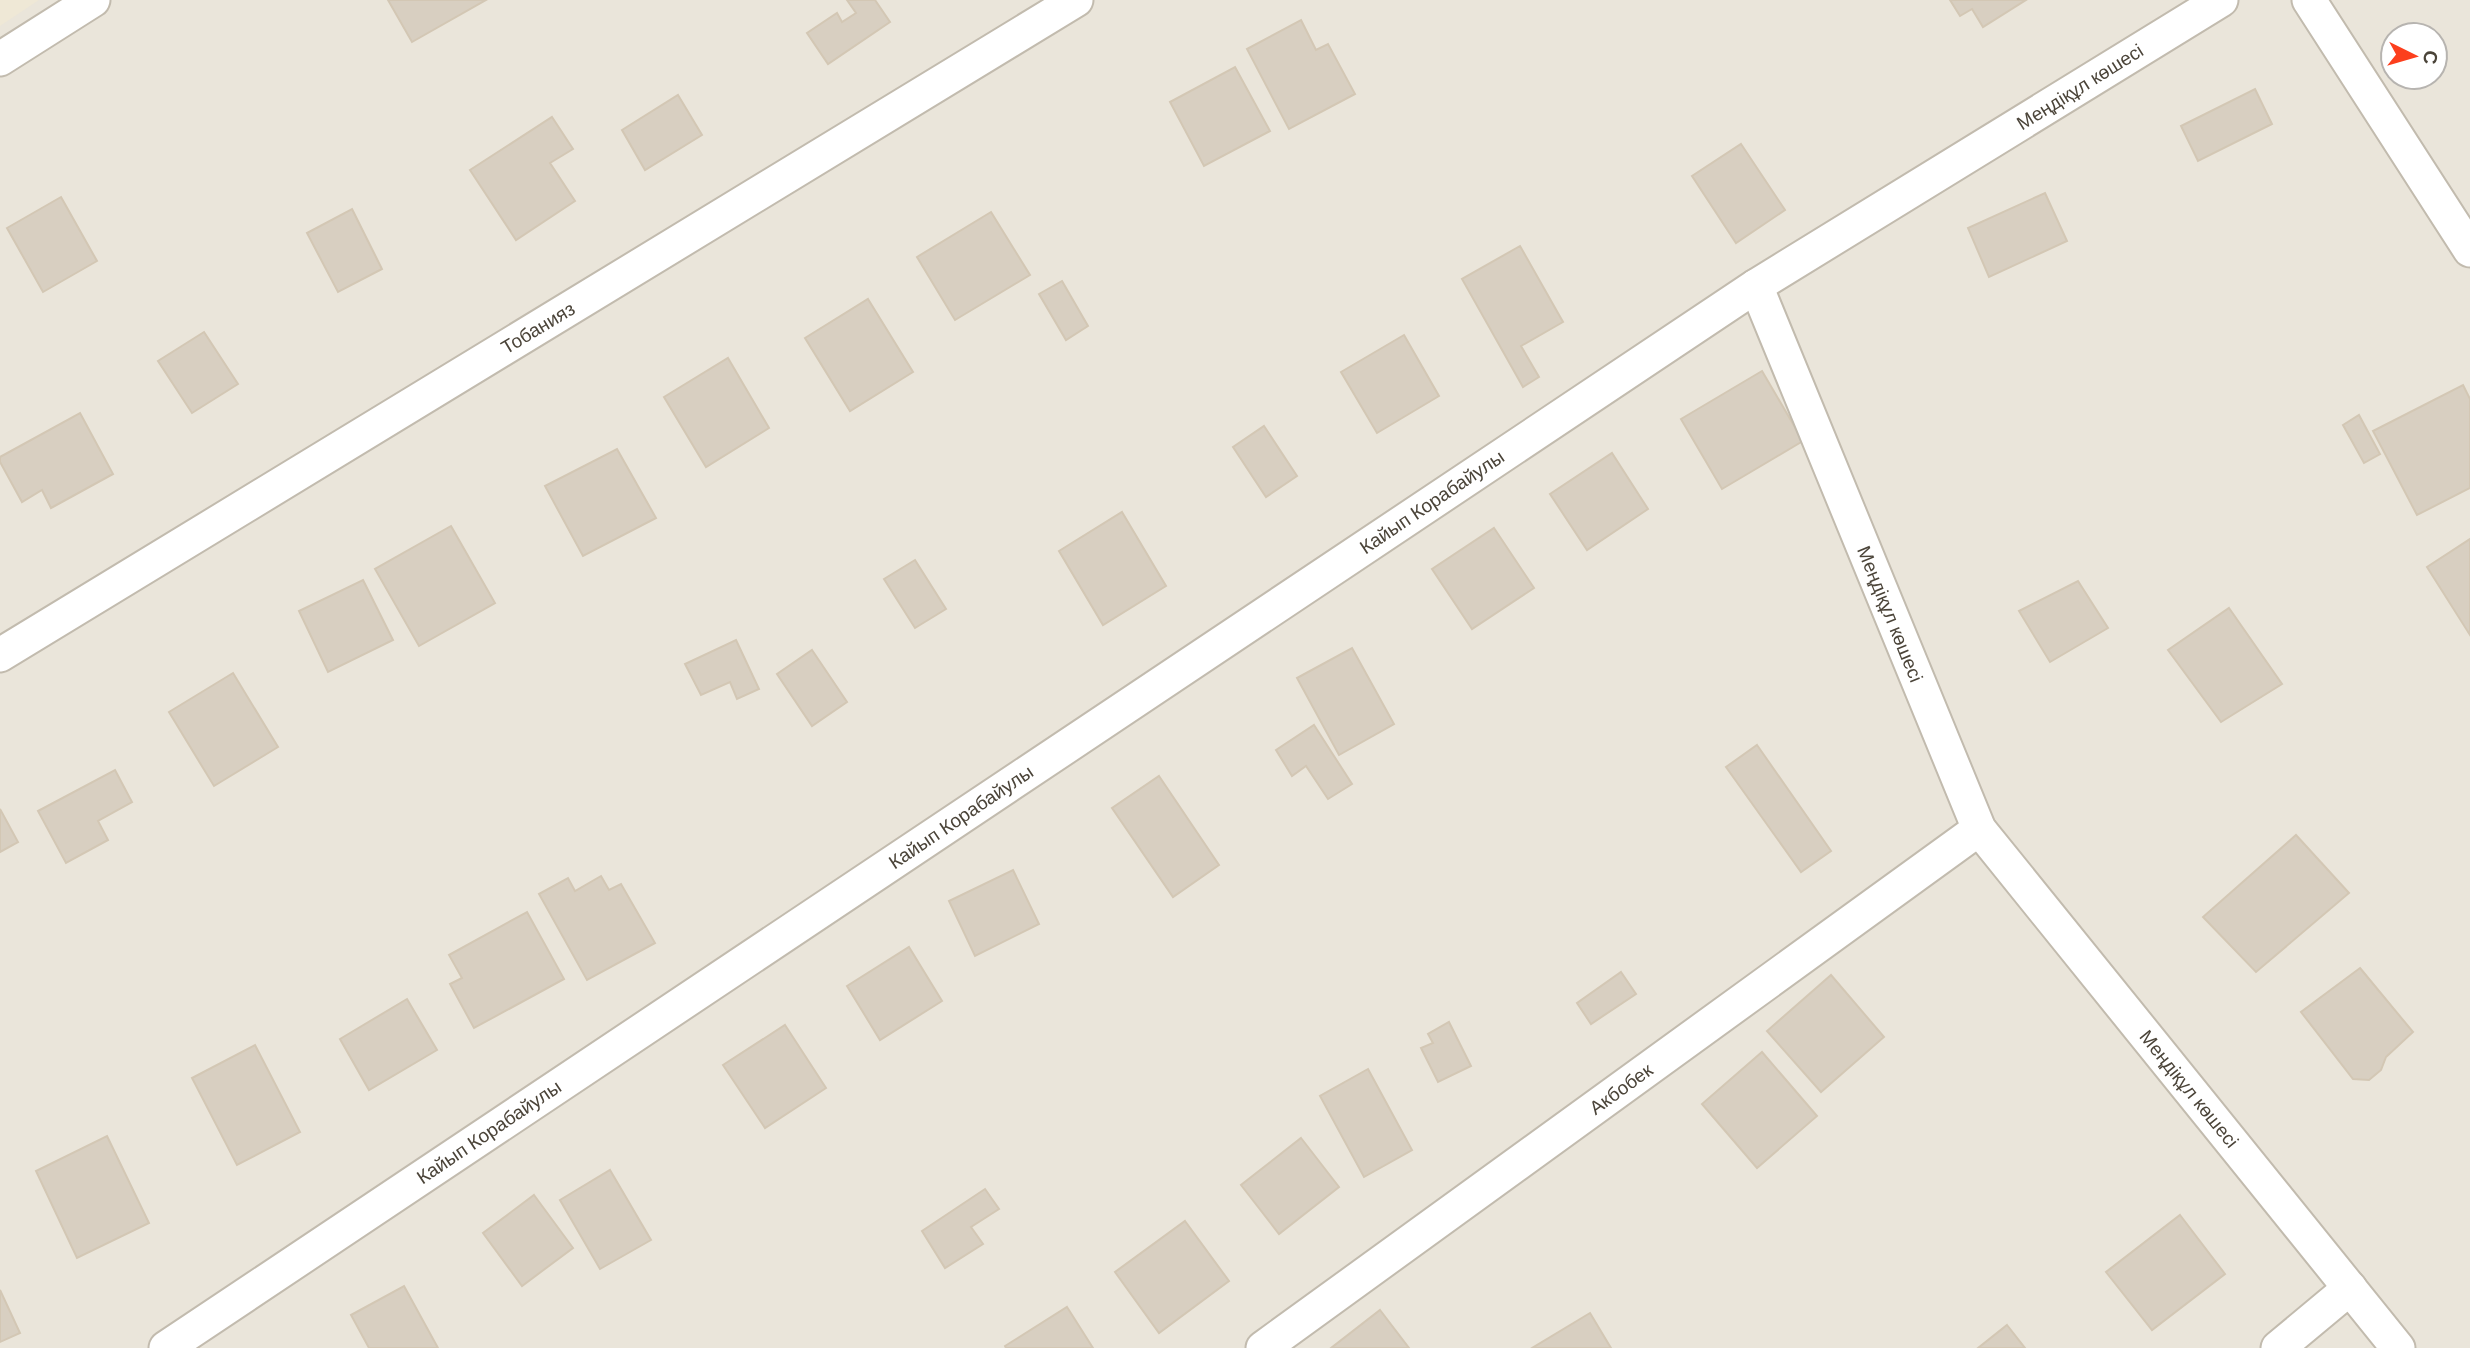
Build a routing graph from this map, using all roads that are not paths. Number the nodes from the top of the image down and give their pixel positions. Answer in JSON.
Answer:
{"nodes":[{"id":1,"x":93,"y":0,"type":"edge"},
{"id":2,"x":1076,"y":0,"type":"edge"},
{"id":3,"x":2221,"y":0,"type":"edge"},
{"id":4,"x":2309,"y":0,"type":"edge"},
{"id":5,"x":0,"y":59,"type":"edge"},
{"id":6,"x":2470,"y":250,"type":"edge"},
{"id":7,"x":1756,"y":286,"type":"junction"},
{"id":8,"x":0,"y":655,"type":"edge"},
{"id":9,"x":1979,"y":829,"type":"junction"},
{"id":10,"x":2350,"y":1288,"type":"junction"},
{"id":11,"x":166,"y":1348,"type":"edge"},
{"id":12,"x":1263,"y":1348,"type":"edge"},
{"id":13,"x":2278,"y":1348,"type":"edge"},
{"id":14,"x":2398,"y":1348,"type":"edge"}],
"edges":[{"from":1,"to":5,"type":"street"},
{"from":2,"to":8,"type":"street","name":"Тобанияз"},
{"from":3,"to":7,"type":"street","name":"Меңдіқұл көшесі"},
{"from":4,"to":6,"type":"street"},
{"from":7,"to":9,"type":"street","name":"Меңдіқұл көшесі"},
{"from":7,"to":11,"type":"street","name":"Кайып Корабайулы"},
{"from":9,"to":10,"type":"street","name":"Меңдіқұл көшесі"},
{"from":9,"to":12,"type":"street","name":"Акбобек"},
{"from":10,"to":13,"type":"street"},
{"from":10,"to":14,"type":"street","name":"Меңдіқұл көшесі"}]}
